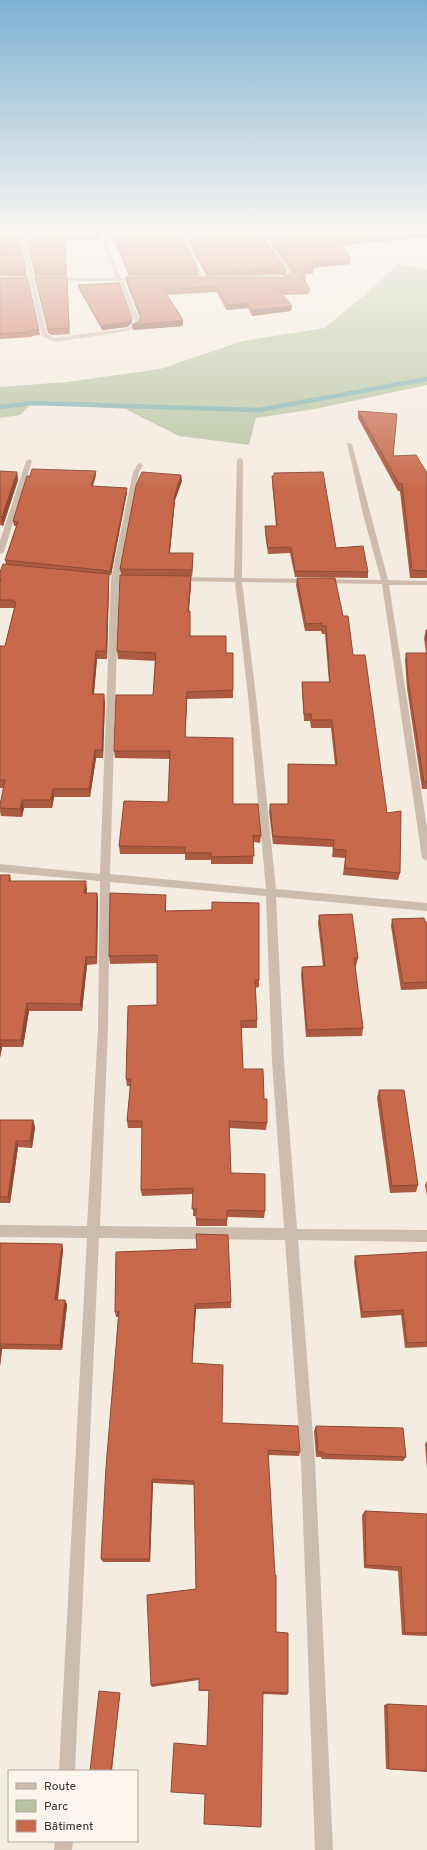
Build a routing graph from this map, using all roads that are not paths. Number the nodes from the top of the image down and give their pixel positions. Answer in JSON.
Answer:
{"nodes":[{"id":1,"x":41,"y":319,"type":"edge"},
{"id":2,"x":136,"y":319,"type":"edge"},
{"id":3,"x":349,"y":444,"type":"dead end"},
{"id":4,"x":240,"y":460,"type":"dead end"},
{"id":5,"x":29,"y":461,"type":"dead end"},
{"id":6,"x":140,"y":465,"type":"dead end"},
{"id":7,"x":0,"y":552,"type":"edge"},
{"id":8,"x":169,"y":579,"type":"edge"},
{"id":9,"x":238,"y":580,"type":"junction"},
{"id":10,"x":385,"y":582,"type":"junction"},
{"id":11,"x":427,"y":583,"type":"edge"},
{"id":12,"x":427,"y":858,"type":"edge"},
{"id":13,"x":0,"y":868,"type":"edge"},
{"id":14,"x":105,"y":876,"type":"junction"},
{"id":15,"x":271,"y":892,"type":"junction"},
{"id":16,"x":427,"y":907,"type":"edge"},
{"id":17,"x":0,"y":1231,"type":"edge"},
{"id":18,"x":93,"y":1233,"type":"junction"},
{"id":19,"x":292,"y":1235,"type":"junction"},
{"id":20,"x":427,"y":1236,"type":"edge"},
{"id":21,"x":67,"y":1770,"type":"edge"},
{"id":22,"x":324,"y":1850,"type":"edge"}],
"edges":[{"from":1,"to":2,"type":"street"},
{"from":3,"to":10,"type":"street"},
{"from":4,"to":9,"type":"street"},
{"from":5,"to":7,"type":"street"},
{"from":6,"to":14,"type":"street"},
{"from":8,"to":9,"type":"street"},
{"from":9,"to":10,"type":"street"},
{"from":9,"to":15,"type":"street"},
{"from":10,"to":11,"type":"street"},
{"from":10,"to":12,"type":"street"},
{"from":13,"to":14,"type":"street"},
{"from":14,"to":15,"type":"street"},
{"from":14,"to":18,"type":"street"},
{"from":15,"to":16,"type":"street"},
{"from":15,"to":19,"type":"street"},
{"from":17,"to":18,"type":"street"},
{"from":18,"to":19,"type":"street"},
{"from":18,"to":21,"type":"street"},
{"from":19,"to":20,"type":"street"},
{"from":19,"to":22,"type":"street"}]}
